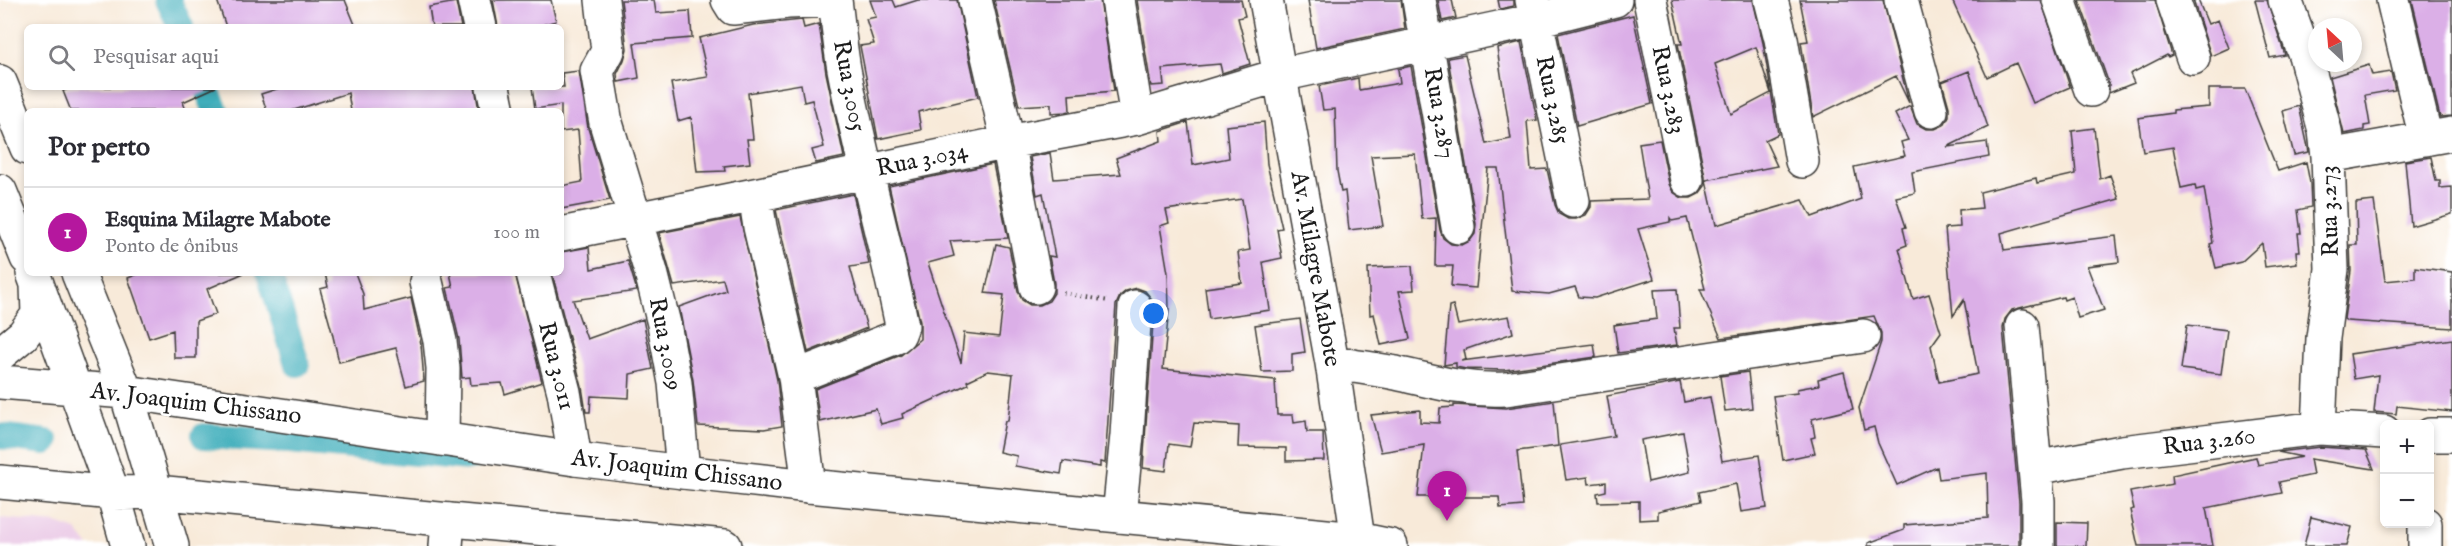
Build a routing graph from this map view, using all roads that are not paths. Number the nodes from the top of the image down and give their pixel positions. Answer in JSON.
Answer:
{"nodes":[{"id":1,"x":474,"y":0,"type":"edge"},
{"id":2,"x":602,"y":0,"type":"edge"},
{"id":3,"x":728,"y":0,"type":"edge"},
{"id":4,"x":835,"y":0,"type":"edge"},
{"id":5,"x":975,"y":0,"type":"edge"},
{"id":6,"x":1118,"y":0,"type":"edge"},
{"id":7,"x":1266,"y":0,"type":"edge"},
{"id":8,"x":1419,"y":0,"type":"edge"},
{"id":9,"x":1615,"y":0,"type":"edge"},
{"id":10,"x":1650,"y":0,"type":"edge"},
{"id":11,"x":1771,"y":0,"type":"edge"},
{"id":12,"x":1901,"y":0,"type":"edge"},
{"id":13,"x":2059,"y":0,"type":"edge"},
{"id":14,"x":2173,"y":0,"type":"edge"},
{"id":15,"x":2285,"y":0,"type":"edge"},
{"id":16,"x":2393,"y":0,"type":"edge"},
{"id":17,"x":1534,"y":10,"type":"edge"},
{"id":18,"x":479,"y":24,"type":"edge"},
{"id":19,"x":1427,"y":44,"type":"junction"},
{"id":20,"x":2193,"y":58,"type":"dead end"},
{"id":21,"x":1280,"y":75,"type":"junction"},
{"id":22,"x":0,"y":82,"type":"edge"},
{"id":23,"x":494,"y":90,"type":"edge"},
{"id":24,"x":2091,"y":90,"type":"dead end"},
{"id":25,"x":497,"y":108,"type":"edge"},
{"id":26,"x":1931,"y":111,"type":"dead end"},
{"id":27,"x":1137,"y":118,"type":"junction"},
{"id":28,"x":2439,"y":137,"type":"edge"},
{"id":29,"x":24,"y":141,"type":"edge"},
{"id":30,"x":1008,"y":142,"type":"junction"},
{"id":31,"x":2328,"y":156,"type":"junction"},
{"id":32,"x":1802,"y":161,"type":"dead end"},
{"id":33,"x":868,"y":171,"type":"junction"},
{"id":34,"x":1687,"y":180,"type":"dead end"},
{"id":35,"x":0,"y":191,"type":"edge"},
{"id":36,"x":755,"y":195,"type":"junction"},
{"id":37,"x":1573,"y":201,"type":"dead end"},
{"id":38,"x":633,"y":218,"type":"junction"},
{"id":39,"x":1458,"y":227,"type":"dead end"},
{"id":40,"x":564,"y":233,"type":"edge"},
{"id":41,"x":24,"y":252,"type":"edge"},
{"id":42,"x":33,"y":276,"type":"edge"},
{"id":43,"x":33,"y":276,"type":"edge"},
{"id":44,"x":79,"y":276,"type":"edge"},
{"id":45,"x":533,"y":276,"type":"edge"},
{"id":46,"x":426,"y":282,"type":"dead end"},
{"id":47,"x":1036,"y":287,"type":"road end"},
{"id":48,"x":1135,"y":307,"type":"road end"},
{"id":49,"x":2022,"y":326,"type":"dead end"},
{"id":50,"x":1863,"y":336,"type":"dead end"},
{"id":51,"x":0,"y":354,"type":"edge"},
{"id":52,"x":1332,"y":363,"type":"junction"},
{"id":53,"x":795,"y":377,"type":"junction"},
{"id":54,"x":0,"y":382,"type":"edge"},
{"id":55,"x":75,"y":389,"type":"junction"},
{"id":56,"x":126,"y":392,"type":"junction"},
{"id":57,"x":2319,"y":428,"type":"junction"},
{"id":58,"x":2380,"y":432,"type":"edge"},
{"id":59,"x":2434,"y":435,"type":"edge"},
{"id":60,"x":2452,"y":435,"type":"edge"},
{"id":61,"x":442,"y":439,"type":"junction"},
{"id":62,"x":575,"y":459,"type":"junction"},
{"id":63,"x":2035,"y":468,"type":"junction"},
{"id":64,"x":683,"y":472,"type":"junction"},
{"id":65,"x":0,"y":482,"type":"edge"},
{"id":66,"x":809,"y":486,"type":"junction"},
{"id":67,"x":156,"y":492,"type":"junction"},
{"id":68,"x":113,"y":493,"type":"junction"},
{"id":69,"x":1119,"y":516,"type":"junction"},
{"id":70,"x":2425,"y":528,"type":"edge"},
{"id":71,"x":447,"y":533,"type":"edge"},
{"id":72,"x":615,"y":541,"type":"edge"},
{"id":73,"x":1358,"y":542,"type":"edge"},
{"id":74,"x":128,"y":546,"type":"edge"},
{"id":75,"x":172,"y":546,"type":"edge"},
{"id":76,"x":725,"y":546,"type":"edge"},
{"id":77,"x":1391,"y":546,"type":"edge"},
{"id":78,"x":2038,"y":546,"type":"edge"},
{"id":79,"x":2425,"y":546,"type":"edge"}],
"edges":[{"from":1,"to":18,"type":"street"},
{"from":2,"to":38,"type":"street","name":"Rua 3.009"},
{"from":3,"to":4,"type":"street"},
{"from":4,"to":33,"type":"street","name":"Rua 3.005"},
{"from":5,"to":30,"type":"street"},
{"from":6,"to":27,"type":"street"},
{"from":7,"to":21,"type":"street","name":"Av. Milagre Mabote"},
{"from":8,"to":19,"type":"street","name":"Rua 3.287"},
{"from":9,"to":17,"type":"street","name":"Rua 3.034"},
{"from":10,"to":34,"type":"street","name":"Rua 3.283"},
{"from":11,"to":32,"type":"street"},
{"from":12,"to":26,"type":"street"},
{"from":13,"to":24,"type":"street"},
{"from":14,"to":20,"type":"street"},
{"from":15,"to":31,"type":"street","name":"Rua 3.273"},
{"from":16,"to":28,"type":"street"},
{"from":17,"to":19,"type":"street","name":"Rua 3.034"},
{"from":17,"to":37,"type":"street","name":"Rua 3.285"},
{"from":19,"to":21,"type":"street","name":"Rua 3.034"},
{"from":19,"to":39,"type":"street","name":"Rua 3.287"},
{"from":21,"to":27,"type":"street","name":"Rua 3.034"},
{"from":21,"to":52,"type":"street","name":"Av. Milagre Mabote"},
{"from":22,"to":29,"type":"street"},
{"from":23,"to":25,"type":"street"},
{"from":27,"to":30,"type":"street","name":"Rua 3.034"},
{"from":28,"to":31,"type":"street"},
{"from":30,"to":33,"type":"street","name":"Rua 3.034"},
{"from":30,"to":47,"type":"street"},
{"from":31,"to":57,"type":"street","name":"Rua 3.273"},
{"from":33,"to":36,"type":"street","name":"Rua 3.034"},
{"from":33,"to":53,"type":"street","name":"Rua 3.005"},
{"from":35,"to":41,"type":"street"},
{"from":36,"to":38,"type":"street","name":"Rua 3.034"},
{"from":36,"to":53,"type":"street"},
{"from":38,"to":40,"type":"street","name":"Rua 3.034"},
{"from":38,"to":64,"type":"street","name":"Rua 3.009"},
{"from":42,"to":51,"type":"street"},
{"from":43,"to":55,"type":"street"},
{"from":44,"to":56,"type":"street"},
{"from":45,"to":62,"type":"street","name":"Rua 3.011"},
{"from":46,"to":61,"type":"street"},
{"from":48,"to":69,"type":"street"},
{"from":49,"to":63,"type":"street"},
{"from":50,"to":52,"type":"street"},
{"from":52,"to":73,"type":"street","name":"Av. Milagre Mabote"},
{"from":53,"to":66,"type":"street"},
{"from":54,"to":55,"type":"street","name":"Av. Joaquim Chissano"},
{"from":55,"to":56,"type":"street","name":"Av. Joaquim Chissano"},
{"from":55,"to":68,"type":"street"},
{"from":56,"to":61,"type":"street","name":"Av. Joaquim Chissano"},
{"from":56,"to":67,"type":"street"},
{"from":57,"to":58,"type":"street","name":"Rua 3.260"},
{"from":57,"to":63,"type":"street","name":"Rua 3.260"},
{"from":59,"to":60,"type":"street"},
{"from":61,"to":62,"type":"street","name":"Av. Joaquim Chissano"},
{"from":62,"to":64,"type":"street","name":"Av. Joaquim Chissano"},
{"from":63,"to":78,"type":"street"},
{"from":64,"to":66,"type":"street","name":"Av. Joaquim Chissano"},
{"from":65,"to":68,"type":"street"},
{"from":66,"to":69,"type":"street","name":"Av. Joaquim Chissano"},
{"from":67,"to":68,"type":"street"},
{"from":67,"to":71,"type":"street"},
{"from":67,"to":75,"type":"street"},
{"from":68,"to":74,"type":"street"},
{"from":69,"to":73,"type":"street","name":"Av. Joaquim Chissano"},
{"from":70,"to":79,"type":"street"},
{"from":71,"to":72,"type":"street"},
{"from":72,"to":76,"type":"street"},
{"from":73,"to":77,"type":"street","name":"Av. Joaquim Chissano"}]}
